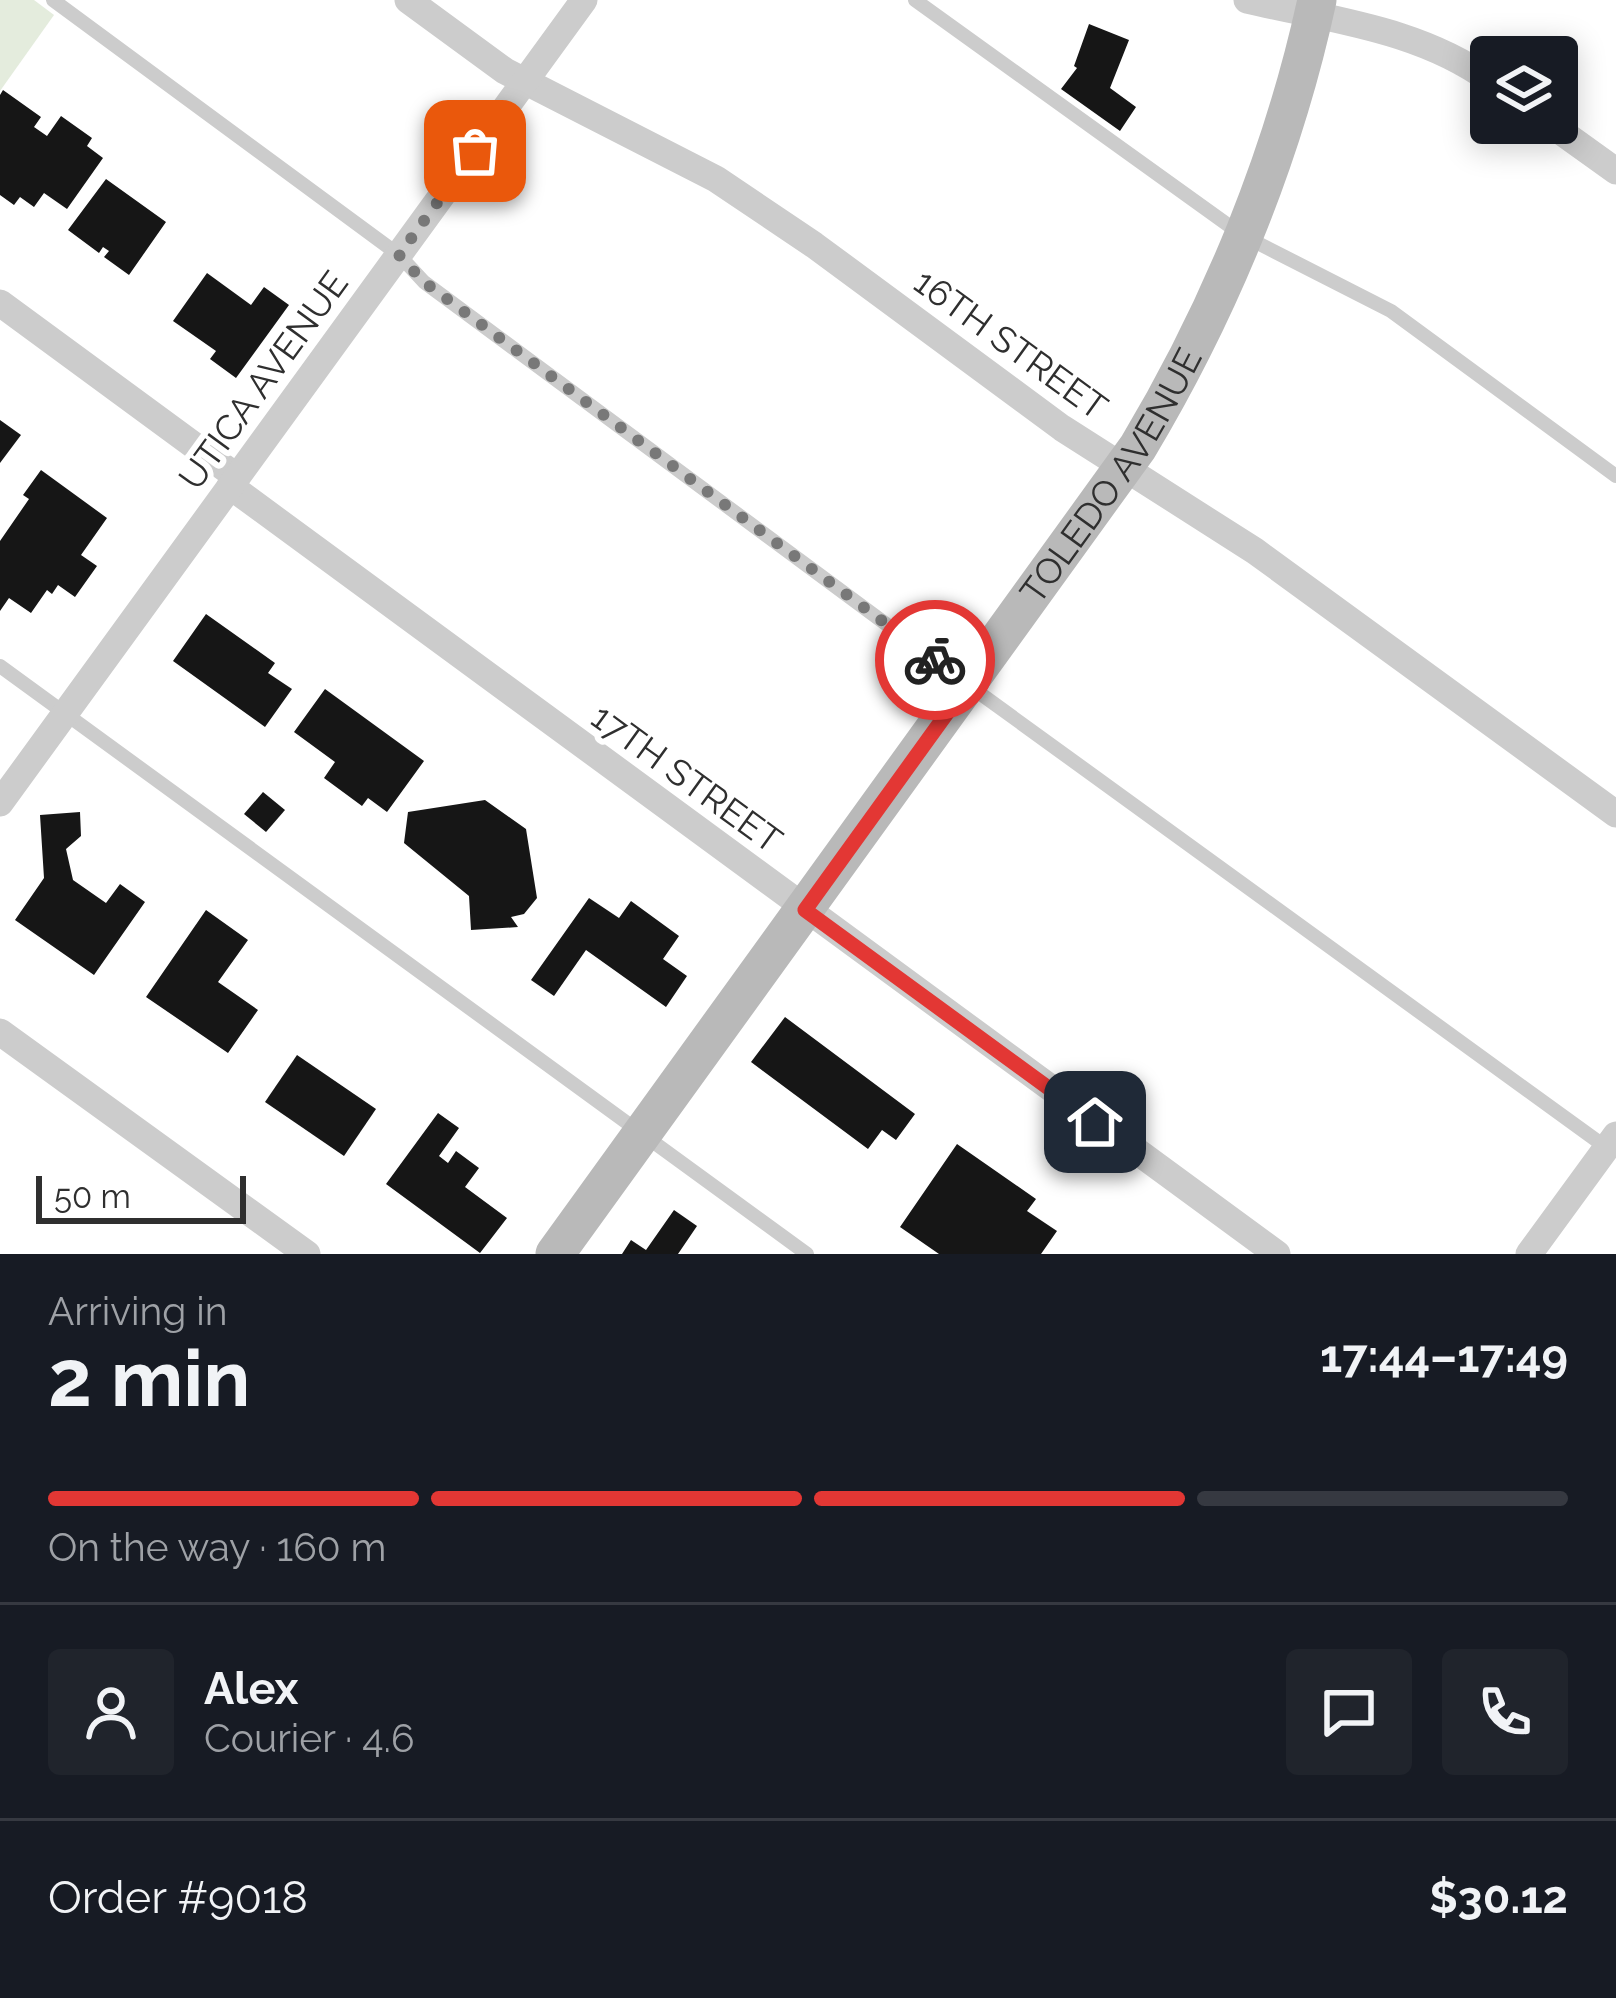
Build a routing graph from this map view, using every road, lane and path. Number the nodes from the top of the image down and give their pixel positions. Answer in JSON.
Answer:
{"nodes":[{"id":1,"x":53,"y":0,"type":"edge"},
{"id":2,"x":408,"y":0,"type":"edge"},
{"id":3,"x":584,"y":0,"type":"edge"},
{"id":4,"x":915,"y":0,"type":"edge"},
{"id":5,"x":1247,"y":0,"type":"edge"},
{"id":6,"x":1316,"y":8,"type":"edge"},
{"id":7,"x":1470,"y":66,"type":"edge"},
{"id":8,"x":525,"y":81,"type":"junction"},
{"id":9,"x":1578,"y":144,"type":"edge"},
{"id":10,"x":1616,"y":171,"type":"edge"},
{"id":11,"x":1242,"y":235,"type":"junction"},
{"id":12,"x":399,"y":255,"type":"junction"},
{"id":13,"x":0,"y":303,"type":"edge"},
{"id":14,"x":1124,"y":467,"type":"junction"},
{"id":15,"x":1616,"y":476,"type":"edge"},
{"id":16,"x":233,"y":482,"type":"junction"},
{"id":17,"x":0,"y":667,"type":"edge"},
{"id":18,"x":968,"y":684,"type":"junction"},
{"id":19,"x":65,"y":714,"type":"junction"},
{"id":20,"x":0,"y":803,"type":"edge"},
{"id":21,"x":1616,"y":814,"type":"edge"},
{"id":22,"x":805,"y":910,"type":"junction"},
{"id":23,"x":0,"y":1032,"type":"edge"},
{"id":24,"x":643,"y":1133,"type":"junction"},
{"id":25,"x":1613,"y":1146,"type":"edge"},
{"id":26,"x":307,"y":1254,"type":"edge"},
{"id":27,"x":555,"y":1254,"type":"edge"},
{"id":28,"x":807,"y":1254,"type":"edge"},
{"id":29,"x":1276,"y":1254,"type":"edge"},
{"id":30,"x":1529,"y":1254,"type":"edge"}],
"edges":[{"from":1,"to":12,"type":"lane"},
{"from":2,"to":8,"type":"street","name":"16TH STREET"},
{"from":3,"to":8,"type":"street","name":"UTICA AVENUE"},
{"from":4,"to":11,"type":"lane"},
{"from":5,"to":6,"type":"street"},
{"from":6,"to":7,"type":"street"},
{"from":6,"to":11,"type":"street","name":"TOLEDO AVENUE"},
{"from":8,"to":12,"type":"street","name":"UTICA AVENUE"},
{"from":8,"to":14,"type":"street","name":"16TH STREET"},
{"from":9,"to":10,"type":"street"},
{"from":11,"to":14,"type":"street","name":"TOLEDO AVENUE"},
{"from":11,"to":15,"type":"lane"},
{"from":12,"to":16,"type":"street","name":"UTICA AVENUE"},
{"from":12,"to":18,"type":"lane"},
{"from":13,"to":16,"type":"street","name":"17TH STREET"},
{"from":14,"to":18,"type":"street","name":"TOLEDO AVENUE"},
{"from":14,"to":21,"type":"street","name":"16TH STREET"},
{"from":16,"to":19,"type":"street","name":"UTICA AVENUE"},
{"from":16,"to":22,"type":"street","name":"17TH STREET"},
{"from":17,"to":19,"type":"lane"},
{"from":18,"to":22,"type":"street","name":"TOLEDO AVENUE"},
{"from":18,"to":25,"type":"lane"},
{"from":19,"to":20,"type":"street","name":"UTICA AVENUE"},
{"from":19,"to":24,"type":"lane"},
{"from":22,"to":24,"type":"street","name":"TOLEDO AVENUE"},
{"from":22,"to":29,"type":"street","name":"17TH STREET"},
{"from":23,"to":26,"type":"street"},
{"from":24,"to":27,"type":"street","name":"TOLEDO AVENUE"},
{"from":24,"to":28,"type":"lane"},
{"from":25,"to":30,"type":"street"}]}
